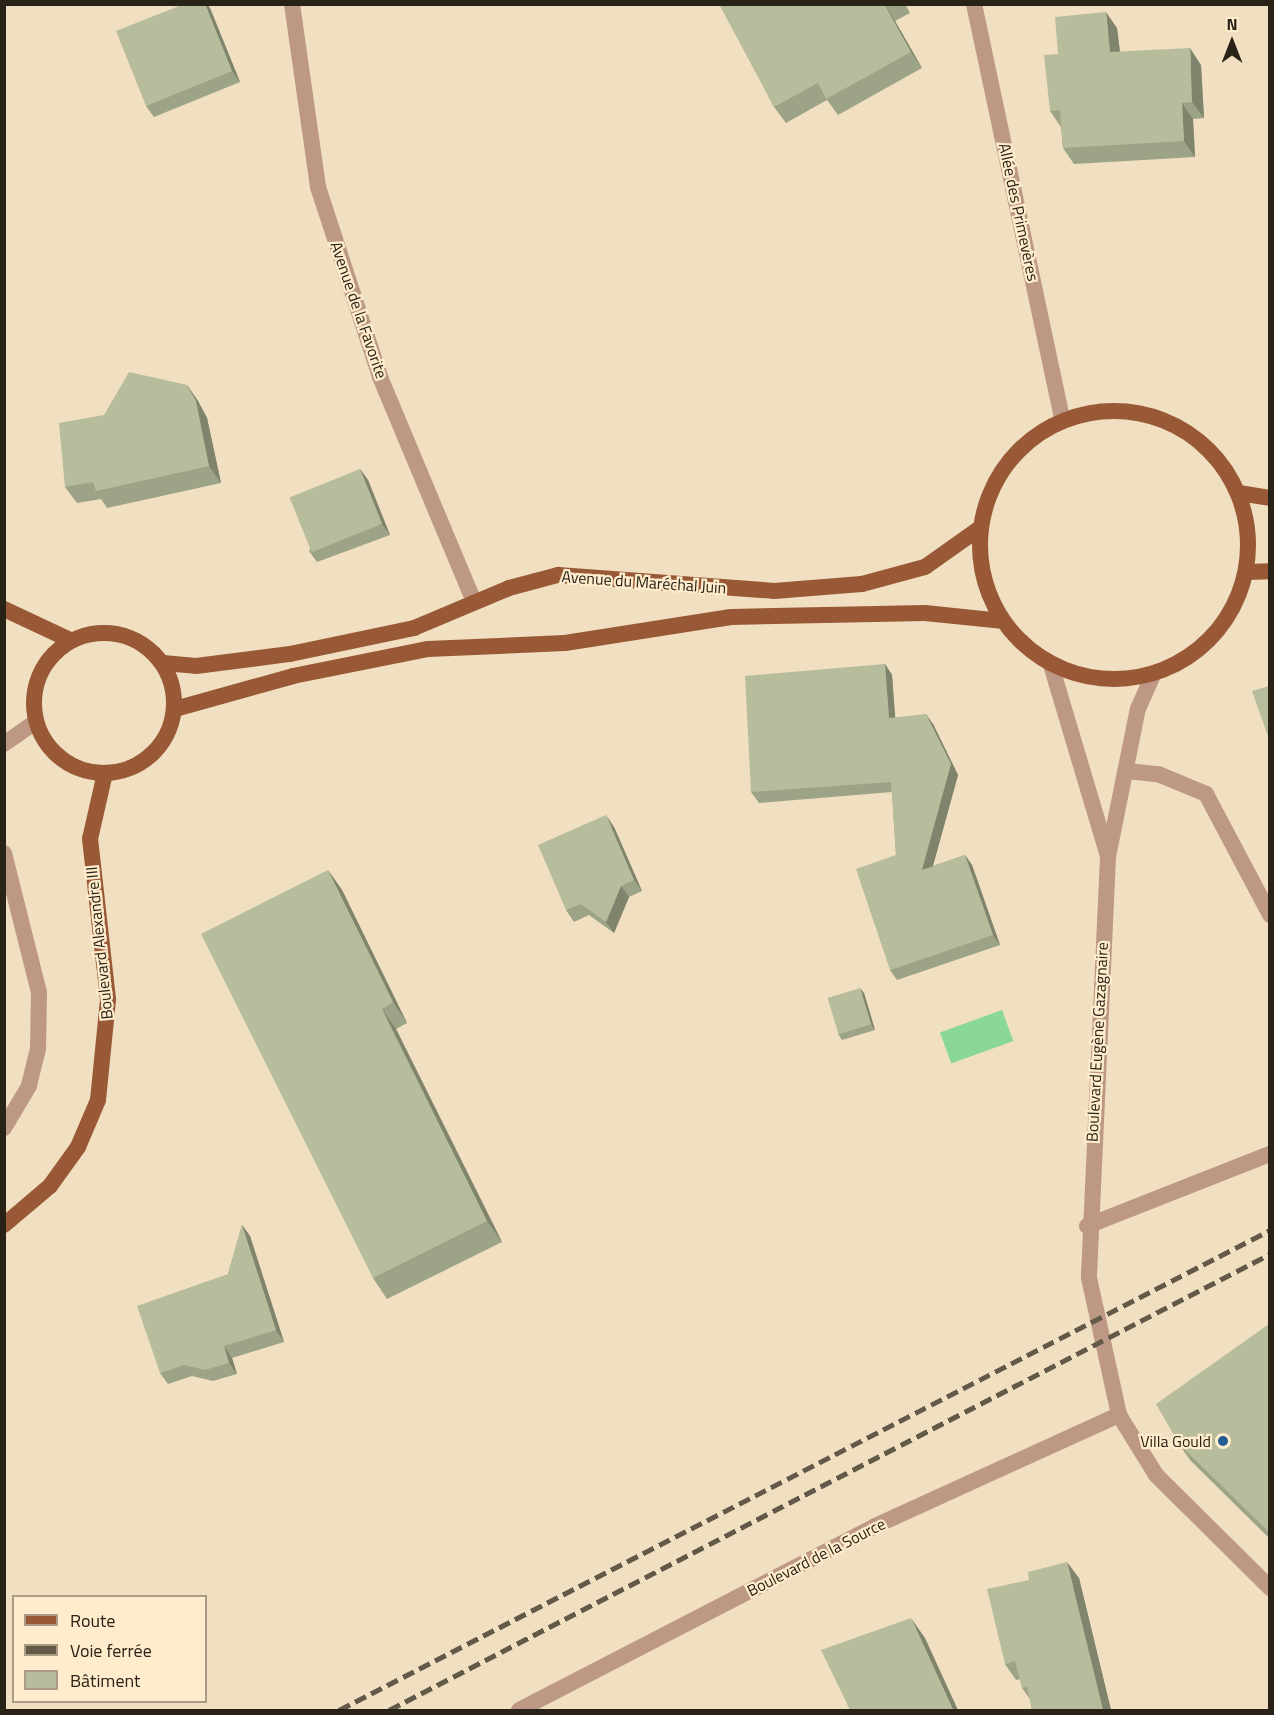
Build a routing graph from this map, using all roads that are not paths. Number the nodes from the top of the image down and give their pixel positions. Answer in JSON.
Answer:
{"nodes":[{"id":1,"x":292,"y":4,"type":"edge"},
{"id":2,"x":974,"y":4,"type":"edge"},
{"id":3,"x":1063,"y":421,"type":"junction"},
{"id":4,"x":1239,"y":493,"type":"junction"},
{"id":5,"x":1269,"y":498,"type":"edge"},
{"id":6,"x":980,"y":528,"type":"junction"},
{"id":7,"x":1269,"y":571,"type":"edge"},
{"id":8,"x":1247,"y":572,"type":"junction"},
{"id":9,"x":474,"y":602,"type":"junction"},
{"id":10,"x":4,"y":609,"type":"edge"},
{"id":11,"x":1002,"y":621,"type":"junction"},
{"id":12,"x":70,"y":640,"type":"junction"},
{"id":13,"x":163,"y":663,"type":"junction"},
{"id":14,"x":1051,"y":665,"type":"junction"},
{"id":15,"x":1153,"y":675,"type":"junction"},
{"id":16,"x":175,"y":709,"type":"junction"},
{"id":17,"x":36,"y":722,"type":"junction"},
{"id":18,"x":4,"y":744,"type":"edge"},
{"id":19,"x":1127,"y":771,"type":"junction"},
{"id":20,"x":105,"y":773,"type":"junction"},
{"id":21,"x":4,"y":853,"type":"edge"},
{"id":22,"x":1108,"y":857,"type":"junction"},
{"id":23,"x":1269,"y":915,"type":"edge"},
{"id":24,"x":4,"y":1128,"type":"edge"},
{"id":25,"x":1269,"y":1154,"type":"edge"},
{"id":26,"x":4,"y":1225,"type":"edge"},
{"id":27,"x":1087,"y":1226,"type":"junction"},
{"id":28,"x":1119,"y":1415,"type":"junction"},
{"id":29,"x":1269,"y":1588,"type":"edge"},
{"id":30,"x":519,"y":1710,"type":"edge"}],
"edges":[{"from":1,"to":9,"type":"street","name":"Avenue de la Favorite"},
{"from":2,"to":3,"type":"street","name":"Allée des Primevères"},
{"from":3,"to":4,"type":"main road"},
{"from":3,"to":6,"type":"main road"},
{"from":4,"to":5,"type":"main road"},
{"from":4,"to":8,"type":"main road"},
{"from":6,"to":9,"type":"main road","name":"Avenue du Maréchal Juin"},
{"from":6,"to":11,"type":"main road"},
{"from":7,"to":8,"type":"main road"},
{"from":8,"to":15,"type":"main road"},
{"from":9,"to":13,"type":"main road","name":"Avenue du Maréchal Juin"},
{"from":10,"to":12,"type":"main road"},
{"from":11,"to":14,"type":"main road"},
{"from":11,"to":16,"type":"main road","name":"Avenue du Maréchal Juin"},
{"from":12,"to":13,"type":"main road"},
{"from":12,"to":17,"type":"main road"},
{"from":13,"to":16,"type":"main road"},
{"from":14,"to":15,"type":"main road"},
{"from":14,"to":22,"type":"street","name":"Boulevard Eugène Gazagnaire"},
{"from":15,"to":19,"type":"street","name":"Boulevard Eugène Gazagnaire"},
{"from":16,"to":20,"type":"main road"},
{"from":17,"to":18,"type":"street"},
{"from":17,"to":20,"type":"main road"},
{"from":19,"to":22,"type":"street","name":"Boulevard Eugène Gazagnaire"},
{"from":19,"to":23,"type":"street"},
{"from":20,"to":26,"type":"main road","name":"Boulevard Alexandre III"},
{"from":21,"to":24,"type":"street"},
{"from":22,"to":27,"type":"street","name":"Boulevard Eugène Gazagnaire"},
{"from":25,"to":27,"type":"street"},
{"from":27,"to":28,"type":"street","name":"Boulevard Eugène Gazagnaire"},
{"from":28,"to":29,"type":"street","name":"Boulevard Eugène Gazagnaire"},
{"from":28,"to":30,"type":"street","name":"Boulevard de la Source"}]}
